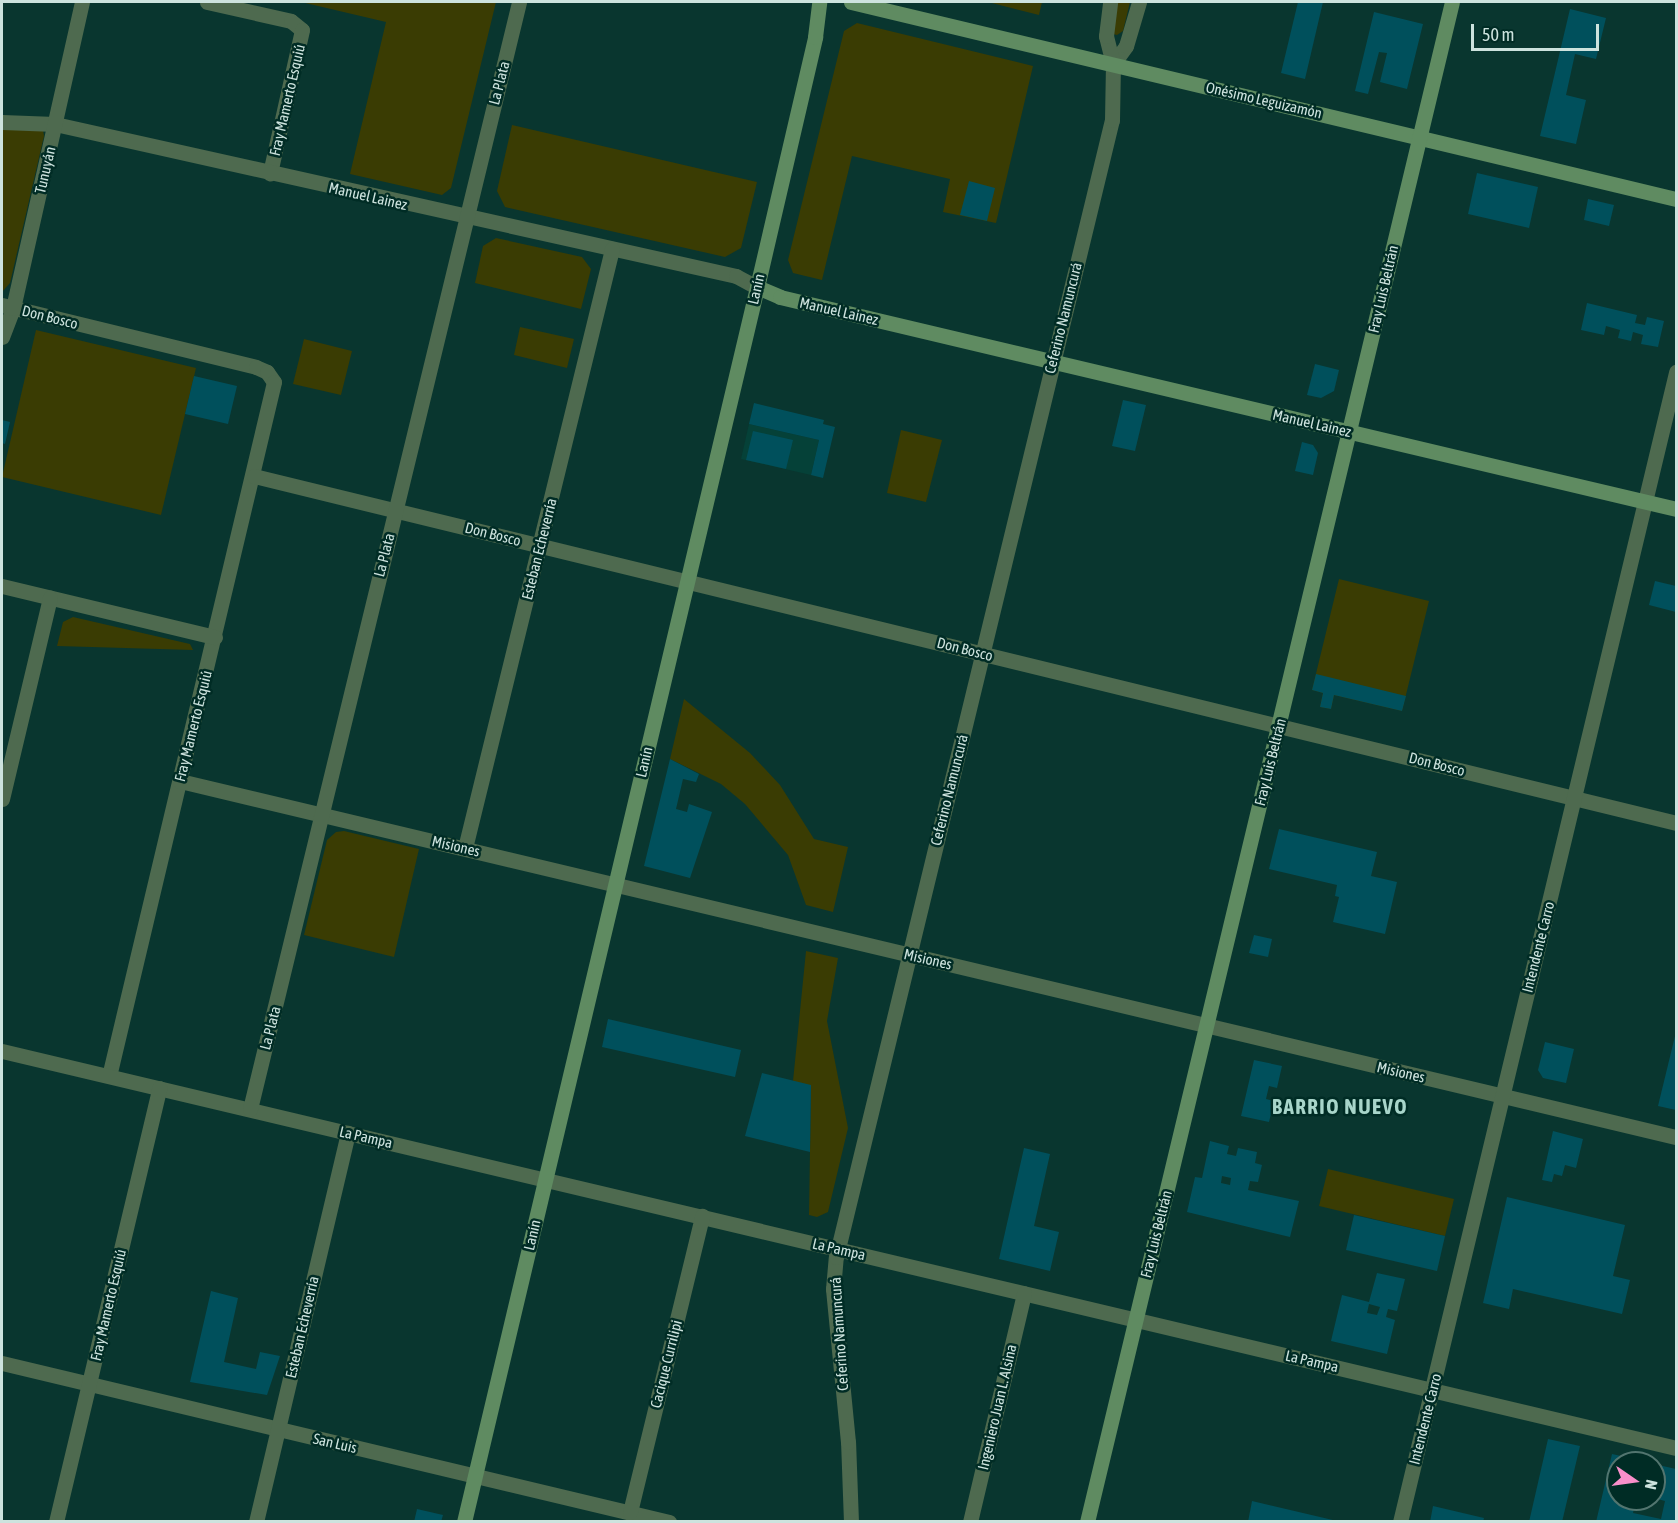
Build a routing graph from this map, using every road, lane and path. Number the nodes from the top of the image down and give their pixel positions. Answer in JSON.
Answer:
{"nodes":[{"id":1,"x":82,"y":2,"type":"edge"},
{"id":2,"x":194,"y":2,"type":"edge"},
{"id":3,"x":206,"y":2,"type":"edge"},
{"id":4,"x":519,"y":2,"type":"edge"},
{"id":5,"x":819,"y":2,"type":"edge"},
{"id":6,"x":851,"y":2,"type":"edge"},
{"id":7,"x":1110,"y":2,"type":"edge"},
{"id":8,"x":1139,"y":2,"type":"edge"},
{"id":9,"x":1452,"y":2,"type":"edge"},
{"id":10,"x":1113,"y":64,"type":"junction"},
{"id":11,"x":2,"y":122,"type":"edge"},
{"id":12,"x":55,"y":124,"type":"junction"},
{"id":13,"x":1419,"y":138,"type":"junction"},
{"id":14,"x":270,"y":173,"type":"junction"},
{"id":15,"x":1677,"y":200,"type":"edge"},
{"id":16,"x":466,"y":218,"type":"junction"},
{"id":17,"x":612,"y":249,"type":"junction"},
{"id":18,"x":757,"y":287,"type":"junction"},
{"id":19,"x":7,"y":307,"type":"edge"},
{"id":20,"x":2,"y":337,"type":"edge"},
{"id":21,"x":1053,"y":362,"type":"junction"},
{"id":22,"x":1677,"y":372,"type":"edge"},
{"id":23,"x":271,"y":376,"type":"joint"},
{"id":24,"x":1349,"y":432,"type":"junction"},
{"id":25,"x":254,"y":476,"type":"junction"},
{"id":26,"x":1645,"y":502,"type":"junction"},
{"id":27,"x":395,"y":510,"type":"junction"},
{"id":28,"x":1677,"y":510,"type":"edge"},
{"id":29,"x":539,"y":545,"type":"junction"},
{"id":30,"x":687,"y":581,"type":"junction"},
{"id":31,"x":2,"y":586,"type":"edge"},
{"id":32,"x":50,"y":598,"type":"junction"},
{"id":33,"x":215,"y":637,"type":"junction"},
{"id":34,"x":982,"y":653,"type":"junction"},
{"id":35,"x":1278,"y":726,"type":"junction"},
{"id":36,"x":180,"y":781,"type":"junction"},
{"id":37,"x":1574,"y":798,"type":"junction"},
{"id":38,"x":2,"y":799,"type":"edge"},
{"id":39,"x":322,"y":814,"type":"junction"},
{"id":40,"x":1677,"y":823,"type":"edge"},
{"id":41,"x":465,"y":848,"type":"junction"},
{"id":42,"x":615,"y":884,"type":"junction"},
{"id":43,"x":909,"y":954,"type":"junction"},
{"id":44,"x":1206,"y":1025,"type":"junction"},
{"id":45,"x":2,"y":1051,"type":"edge"},
{"id":46,"x":109,"y":1076,"type":"junction"},
{"id":47,"x":159,"y":1088,"type":"junction"},
{"id":48,"x":1503,"y":1096,"type":"junction"},
{"id":49,"x":250,"y":1110,"type":"junction"},
{"id":50,"x":348,"y":1132,"type":"junction"},
{"id":51,"x":1677,"y":1137,"type":"edge"},
{"id":52,"x":545,"y":1179,"type":"junction"},
{"id":53,"x":702,"y":1216,"type":"junction"},
{"id":54,"x":838,"y":1249,"type":"junction"},
{"id":55,"x":1024,"y":1293,"type":"junction"},
{"id":56,"x":1136,"y":1319,"type":"junction"},
{"id":57,"x":2,"y":1363,"type":"edge"},
{"id":58,"x":89,"y":1384,"type":"junction"},
{"id":59,"x":1432,"y":1390,"type":"junction"},
{"id":60,"x":278,"y":1429,"type":"junction"},
{"id":61,"x":1677,"y":1448,"type":"edge"},
{"id":62,"x":475,"y":1476,"type":"junction"},
{"id":63,"x":630,"y":1512,"type":"junction"},
{"id":64,"x":56,"y":1521,"type":"edge"},
{"id":65,"x":256,"y":1521,"type":"edge"},
{"id":66,"x":464,"y":1521,"type":"edge"},
{"id":67,"x":669,"y":1521,"type":"edge"},
{"id":68,"x":850,"y":1521,"type":"edge"},
{"id":69,"x":970,"y":1521,"type":"edge"},
{"id":70,"x":1087,"y":1521,"type":"edge"},
{"id":71,"x":1400,"y":1521,"type":"edge"}],
"edges":[{"from":1,"to":12,"type":"street","name":"Tunuyán"},
{"from":2,"to":3,"type":"street"},
{"from":3,"to":14,"type":"street","name":"Fray Mamerto Esquiú"},
{"from":4,"to":16,"type":"street","name":"La Plata"},
{"from":5,"to":18,"type":"street","name":"Lanín"},
{"from":6,"to":10,"type":"street","name":"Onésimo Leguizamón"},
{"from":7,"to":10,"type":"street","name":"Ceferino Namuncurá"},
{"from":8,"to":10,"type":"street","name":"Ceferino Namuncurá"},
{"from":9,"to":13,"type":"street","name":"Fray Luis Beltrán"},
{"from":10,"to":13,"type":"street","name":"Onésimo Leguizamón"},
{"from":10,"to":21,"type":"street","name":"Ceferino Namuncurá"},
{"from":11,"to":12,"type":"street","name":"Manuel Lainez"},
{"from":12,"to":14,"type":"street","name":"Manuel Lainez"},
{"from":12,"to":19,"type":"street","name":"Tunuyán"},
{"from":13,"to":15,"type":"street","name":"Onésimo Leguizamón"},
{"from":13,"to":24,"type":"street","name":"Fray Luis Beltrán"},
{"from":14,"to":16,"type":"street","name":"Manuel Lainez"},
{"from":16,"to":17,"type":"street","name":"Manuel Lainez"},
{"from":16,"to":27,"type":"street","name":"La Plata"},
{"from":17,"to":18,"type":"street","name":"Manuel Lainez"},
{"from":17,"to":29,"type":"street","name":"Esteban Echeverría"},
{"from":18,"to":21,"type":"street","name":"Manuel Lainez"},
{"from":18,"to":30,"type":"street","name":"Lanín"},
{"from":19,"to":20,"type":"street","name":"Tunuyán"},
{"from":19,"to":23,"type":"street","name":"Don Bosco"},
{"from":21,"to":24,"type":"street","name":"Manuel Lainez"},
{"from":21,"to":34,"type":"street","name":"Ceferino Namuncurá"},
{"from":22,"to":26,"type":"street","name":"Intendente Carro"},
{"from":23,"to":25,"type":"street","name":"Fray Mamerto Esquiú"},
{"from":24,"to":26,"type":"street","name":"Manuel Lainez"},
{"from":24,"to":35,"type":"street","name":"Fray Luis Beltrán"},
{"from":25,"to":27,"type":"street","name":"Don Bosco"},
{"from":25,"to":33,"type":"street","name":"Fray Mamerto Esquiú"},
{"from":26,"to":28,"type":"street","name":"Manuel Lainez"},
{"from":26,"to":37,"type":"street","name":"Intendente Carro"},
{"from":27,"to":29,"type":"street","name":"Don Bosco"},
{"from":27,"to":39,"type":"street","name":"La Plata"},
{"from":29,"to":30,"type":"street","name":"Don Bosco"},
{"from":29,"to":41,"type":"street","name":"Esteban Echeverría"},
{"from":30,"to":34,"type":"street","name":"Don Bosco"},
{"from":30,"to":42,"type":"street","name":"Lanín"},
{"from":31,"to":32,"type":"street"},
{"from":32,"to":33,"type":"street"},
{"from":32,"to":38,"type":"street"},
{"from":33,"to":36,"type":"street","name":"Fray Mamerto Esquiú"},
{"from":34,"to":35,"type":"street","name":"Don Bosco"},
{"from":34,"to":43,"type":"street","name":"Ceferino Namuncurá"},
{"from":35,"to":37,"type":"street","name":"Don Bosco"},
{"from":35,"to":44,"type":"street","name":"Fray Luis Beltrán"},
{"from":36,"to":39,"type":"street","name":"Misiones"},
{"from":36,"to":46,"type":"street","name":"Fray Mamerto Esquiú"},
{"from":37,"to":40,"type":"street","name":"Don Bosco"},
{"from":37,"to":48,"type":"street","name":"Intendente Carro"},
{"from":39,"to":41,"type":"street","name":"Misiones"},
{"from":39,"to":49,"type":"street","name":"La Plata"},
{"from":41,"to":42,"type":"street","name":"Misiones"},
{"from":42,"to":43,"type":"street","name":"Misiones"},
{"from":42,"to":52,"type":"street","name":"Lanín"},
{"from":43,"to":44,"type":"street","name":"Misiones"},
{"from":43,"to":54,"type":"street","name":"Ceferino Namuncurá"},
{"from":44,"to":48,"type":"street","name":"Misiones"},
{"from":44,"to":56,"type":"street","name":"Fray Luis Beltrán"},
{"from":45,"to":46,"type":"street","name":"La Pampa"},
{"from":46,"to":47,"type":"street","name":"La Pampa"},
{"from":47,"to":49,"type":"street","name":"La Pampa"},
{"from":47,"to":58,"type":"street","name":"Fray Mamerto Esquiú"},
{"from":48,"to":51,"type":"street","name":"Misiones"},
{"from":48,"to":59,"type":"street","name":"Intendente Carro"},
{"from":49,"to":50,"type":"street","name":"La Pampa"},
{"from":50,"to":52,"type":"street","name":"La Pampa"},
{"from":50,"to":60,"type":"street","name":"Esteban Echeverría"},
{"from":52,"to":53,"type":"street","name":"La Pampa"},
{"from":52,"to":62,"type":"street","name":"Lanín"},
{"from":53,"to":54,"type":"street","name":"La Pampa"},
{"from":53,"to":63,"type":"street","name":"Cacique Currilipi"},
{"from":54,"to":55,"type":"street","name":"La Pampa"},
{"from":54,"to":68,"type":"street","name":"Ceferino Namuncurá"},
{"from":55,"to":56,"type":"street","name":"La Pampa"},
{"from":55,"to":69,"type":"street","name":"Ingeniero Juan L. Alsina"},
{"from":56,"to":59,"type":"street","name":"La Pampa"},
{"from":56,"to":70,"type":"street","name":"Fray Luis Beltrán"},
{"from":57,"to":58,"type":"street","name":"San Luis"},
{"from":58,"to":60,"type":"street","name":"San Luis"},
{"from":58,"to":64,"type":"street","name":"Fray Mamerto Esquiú"},
{"from":59,"to":61,"type":"street","name":"La Pampa"},
{"from":59,"to":71,"type":"street","name":"Intendente Carro"},
{"from":60,"to":62,"type":"street","name":"San Luis"},
{"from":60,"to":65,"type":"street","name":"Esteban Echeverría"},
{"from":62,"to":63,"type":"street","name":"San Luis"},
{"from":62,"to":66,"type":"street","name":"Lanín"},
{"from":63,"to":67,"type":"street","name":"San Luis"}]}
